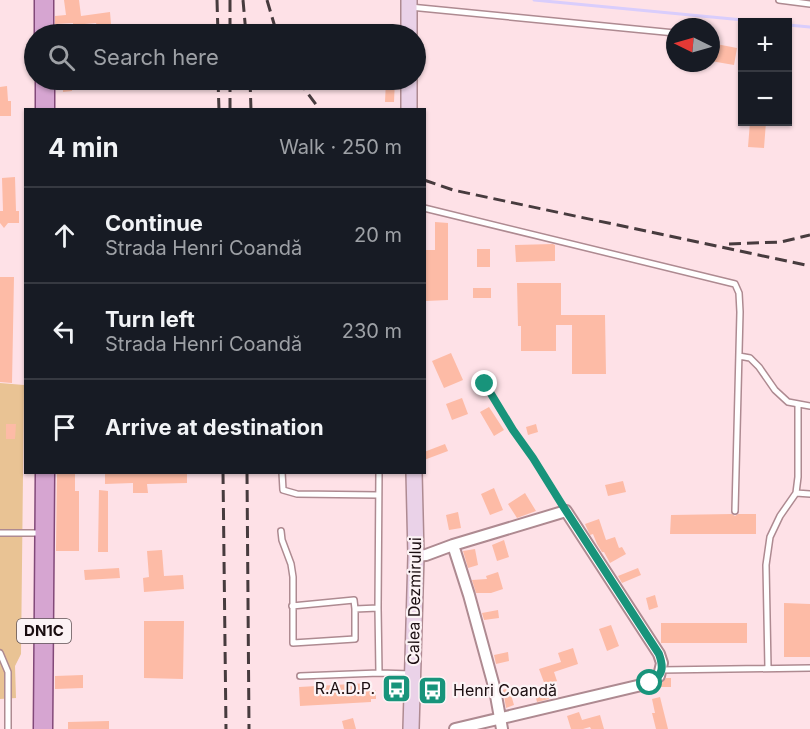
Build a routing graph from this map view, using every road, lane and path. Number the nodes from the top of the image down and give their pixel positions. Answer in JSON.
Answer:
{"nodes":[{"id":1,"x":44,"y":0,"type":"edge"},
{"id":2,"x":779,"y":0,"type":"edge"},
{"id":3,"x":409,"y":3,"type":"edge"},
{"id":4,"x":810,"y":4,"type":"edge"},
{"id":5,"x":44,"y":24,"type":"edge"},
{"id":6,"x":409,"y":24,"type":"edge"},
{"id":7,"x":666,"y":32,"type":"edge"},
{"id":8,"x":45,"y":90,"type":"edge"},
{"id":9,"x":409,"y":90,"type":"edge"},
{"id":10,"x":45,"y":108,"type":"edge"},
{"id":11,"x":409,"y":108,"type":"edge"},
{"id":12,"x":426,"y":208,"type":"edge"},
{"id":13,"x":739,"y":356,"type":"junction"},
{"id":14,"x":485,"y":384,"type":"dead end"},
{"id":15,"x":798,"y":404,"type":"junction"},
{"id":16,"x":810,"y":406,"type":"edge"},
{"id":17,"x":45,"y":474,"type":"edge"},
{"id":18,"x":282,"y":474,"type":"edge"},
{"id":19,"x":379,"y":474,"type":"edge"},
{"id":20,"x":414,"y":474,"type":"edge"},
{"id":21,"x":796,"y":493,"type":"junction"},
{"id":22,"x":810,"y":494,"type":"edge"},
{"id":23,"x":378,"y":495,"type":"junction"},
{"id":24,"x":566,"y":511,"type":"junction"},
{"id":25,"x":735,"y":511,"type":"dead end"},
{"id":26,"x":281,"y":531,"type":"dead end"},
{"id":27,"x":0,"y":533,"type":"edge"},
{"id":28,"x":45,"y":533,"type":"junction"},
{"id":29,"x":453,"y":545,"type":"junction"},
{"id":30,"x":416,"y":556,"type":"junction"},
{"id":31,"x":292,"y":606,"type":"junction"},
{"id":32,"x":378,"y":608,"type":"junction"},
{"id":33,"x":355,"y":609,"type":"junction"},
{"id":34,"x":0,"y":653,"type":"edge"},
{"id":35,"x":768,"y":668,"type":"junction"},
{"id":36,"x":810,"y":668,"type":"edge"},
{"id":37,"x":661,"y":670,"type":"junction"},
{"id":38,"x":379,"y":673,"type":"junction"},
{"id":39,"x":413,"y":674,"type":"junction"},
{"id":40,"x":300,"y":676,"type":"dead end"},
{"id":41,"x":501,"y":724,"type":"edge"},
{"id":42,"x":8,"y":729,"type":"edge"},
{"id":43,"x":43,"y":729,"type":"edge"},
{"id":44,"x":411,"y":729,"type":"edge"},
{"id":45,"x":455,"y":729,"type":"edge"}],
"edges":[{"from":1,"to":5,"type":"main road"},
{"from":2,"to":4,"type":"lane"},
{"from":3,"to":6,"type":"main road"},
{"from":3,"to":7,"type":"lane"},
{"from":8,"to":10,"type":"main road"},
{"from":9,"to":11,"type":"main road"},
{"from":12,"to":13,"type":"lane"},
{"from":13,"to":15,"type":"lane"},
{"from":13,"to":25,"type":"lane"},
{"from":14,"to":24,"type":"path"},
{"from":15,"to":16,"type":"lane"},
{"from":15,"to":21,"type":"lane"},
{"from":17,"to":28,"type":"main road","number":"DN1C"},
{"from":18,"to":23,"type":"lane"},
{"from":19,"to":23,"type":"lane"},
{"from":20,"to":30,"type":"main road","name":"Calea Dezmirului"},
{"from":21,"to":22,"type":"lane"},
{"from":21,"to":35,"type":"lane"},
{"from":23,"to":32,"type":"lane"},
{"from":24,"to":29,"type":"street"},
{"from":24,"to":37,"type":"street"},
{"from":26,"to":31,"type":"lane"},
{"from":27,"to":28,"type":"lane"},
{"from":28,"to":43,"type":"main road","number":"DN1C"},
{"from":29,"to":30,"type":"street"},
{"from":29,"to":41,"type":"street"},
{"from":30,"to":39,"type":"main road","name":"Calea Dezmirului"},
{"from":31,"to":33,"type":"lane"},
{"from":31,"to":33,"type":"lane"},
{"from":32,"to":33,"type":"lane"},
{"from":32,"to":38,"type":"lane"},
{"from":34,"to":42,"type":"lane"},
{"from":35,"to":36,"type":"lane"},
{"from":35,"to":37,"type":"lane"},
{"from":37,"to":41,"type":"street"},
{"from":38,"to":39,"type":"lane"},
{"from":38,"to":40,"type":"lane"},
{"from":39,"to":44,"type":"main road","name":"Calea Dezmirului"},
{"from":41,"to":45,"type":"street"}]}
